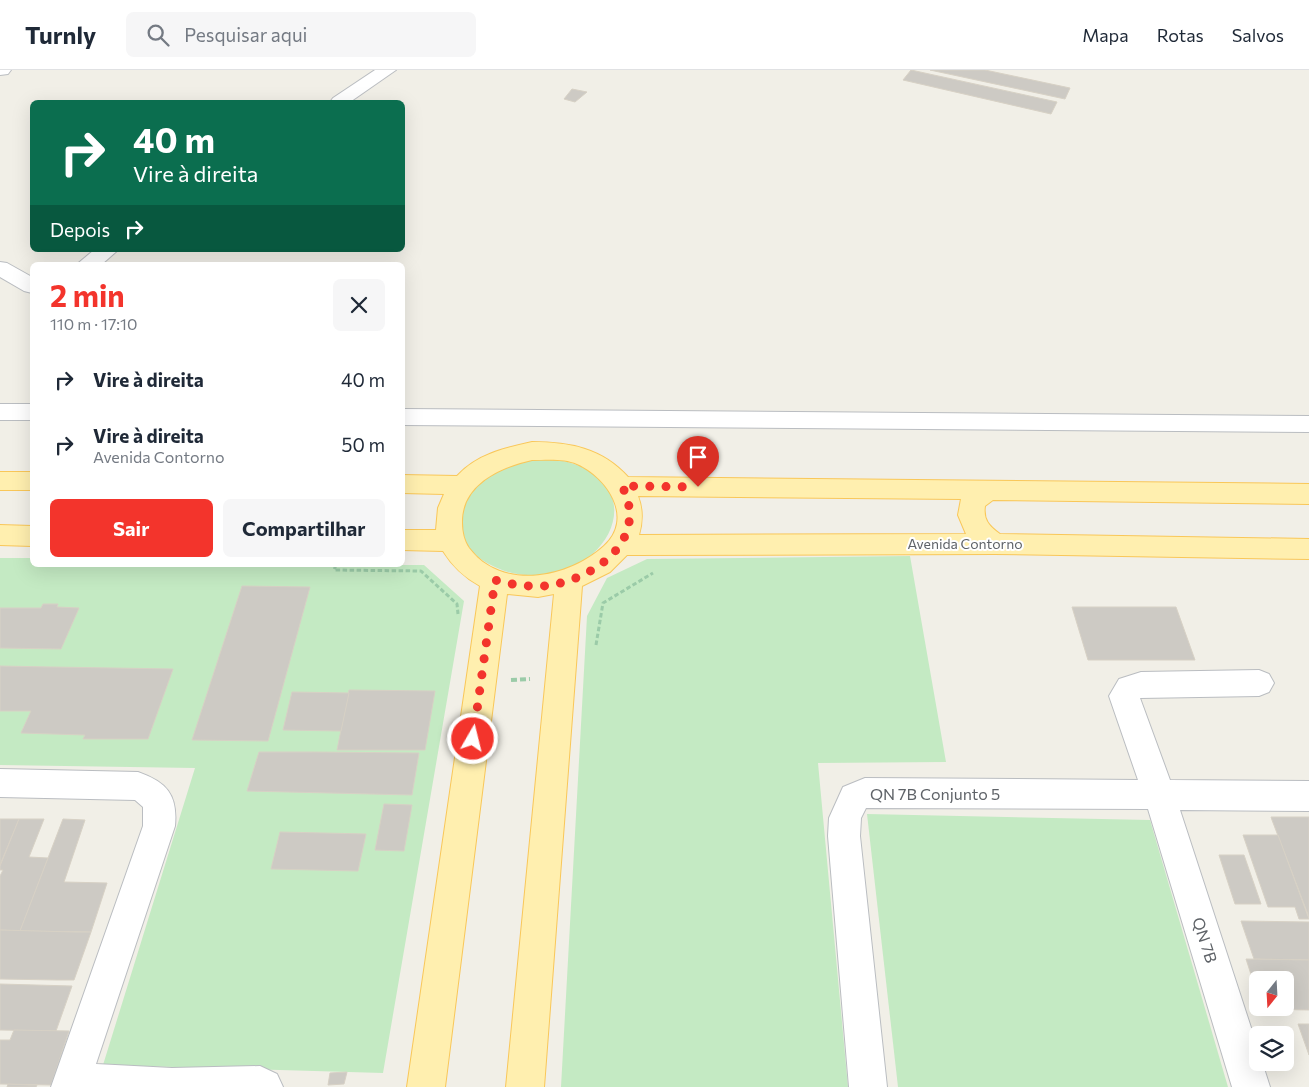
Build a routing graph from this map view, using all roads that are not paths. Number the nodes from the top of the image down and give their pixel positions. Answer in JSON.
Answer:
{"nodes":[{"id":1,"x":387,"y":70,"type":"edge"},
{"id":2,"x":343,"y":100,"type":"edge"},
{"id":3,"x":105,"y":252,"type":"edge"},
{"id":4,"x":91,"y":262,"type":"edge"},
{"id":5,"x":0,"y":268,"type":"edge"},
{"id":6,"x":30,"y":285,"type":"edge"},
{"id":7,"x":0,"y":412,"type":"edge"},
{"id":8,"x":30,"y":412,"type":"edge"},
{"id":9,"x":405,"y":417,"type":"edge"},
{"id":10,"x":1309,"y":424,"type":"edge"},
{"id":11,"x":0,"y":481,"type":"edge"},
{"id":12,"x":30,"y":481,"type":"edge"},
{"id":13,"x":405,"y":484,"type":"edge"},
{"id":14,"x":463,"y":485,"type":"junction"},
{"id":15,"x":622,"y":486,"type":"junction"},
{"id":16,"x":987,"y":491,"type":"junction"},
{"id":17,"x":1309,"y":494,"type":"edge"},
{"id":18,"x":0,"y":536,"type":"edge"},
{"id":19,"x":30,"y":536,"type":"edge"},
{"id":20,"x":405,"y":540,"type":"edge"},
{"id":21,"x":451,"y":541,"type":"junction"},
{"id":22,"x":995,"y":544,"type":"junction"},
{"id":23,"x":620,"y":545,"type":"junction"},
{"id":24,"x":1309,"y":549,"type":"edge"},
{"id":25,"x":495,"y":580,"type":"junction"},
{"id":26,"x":569,"y":581,"type":"junction"},
{"id":27,"x":1259,"y":683,"type":"dead end"},
{"id":28,"x":0,"y":783,"type":"edge"},
{"id":29,"x":1159,"y":794,"type":"junction"},
{"id":30,"x":1309,"y":796,"type":"edge"},
{"id":31,"x":71,"y":1085,"type":"edge"},
{"id":32,"x":264,"y":1087,"type":"edge"},
{"id":33,"x":426,"y":1087,"type":"edge"},
{"id":34,"x":525,"y":1087,"type":"edge"},
{"id":35,"x":868,"y":1087,"type":"edge"},
{"id":36,"x":1251,"y":1087,"type":"edge"}],
"edges":[{"from":1,"to":2,"type":"street"},
{"from":3,"to":4,"type":"street"},
{"from":5,"to":6,"type":"street"},
{"from":7,"to":8,"type":"street"},
{"from":9,"to":10,"type":"street"},
{"from":11,"to":12,"type":"main road"},
{"from":13,"to":14,"type":"main road"},
{"from":14,"to":15,"type":"main road"},
{"from":14,"to":21,"type":"main road"},
{"from":15,"to":16,"type":"main road"},
{"from":15,"to":23,"type":"main road"},
{"from":16,"to":17,"type":"main road"},
{"from":16,"to":22,"type":"main road"},
{"from":18,"to":19,"type":"main road"},
{"from":20,"to":21,"type":"main road"},
{"from":21,"to":25,"type":"main road"},
{"from":22,"to":23,"type":"main road","name":"Avenida Contorno"},
{"from":22,"to":24,"type":"main road","name":"Avenida Contorno"},
{"from":23,"to":26,"type":"main road"},
{"from":25,"to":26,"type":"main road"},
{"from":25,"to":33,"type":"main road"},
{"from":26,"to":34,"type":"main road"},
{"from":27,"to":29,"type":"street","name":"QN 7B"},
{"from":28,"to":31,"type":"street"},
{"from":29,"to":30,"type":"street","name":"QN 7B Conjunto 5"},
{"from":29,"to":35,"type":"street","name":"QN 7B Conjunto 5"},
{"from":29,"to":36,"type":"street","name":"QN 7B"},
{"from":31,"to":32,"type":"street"}]}
